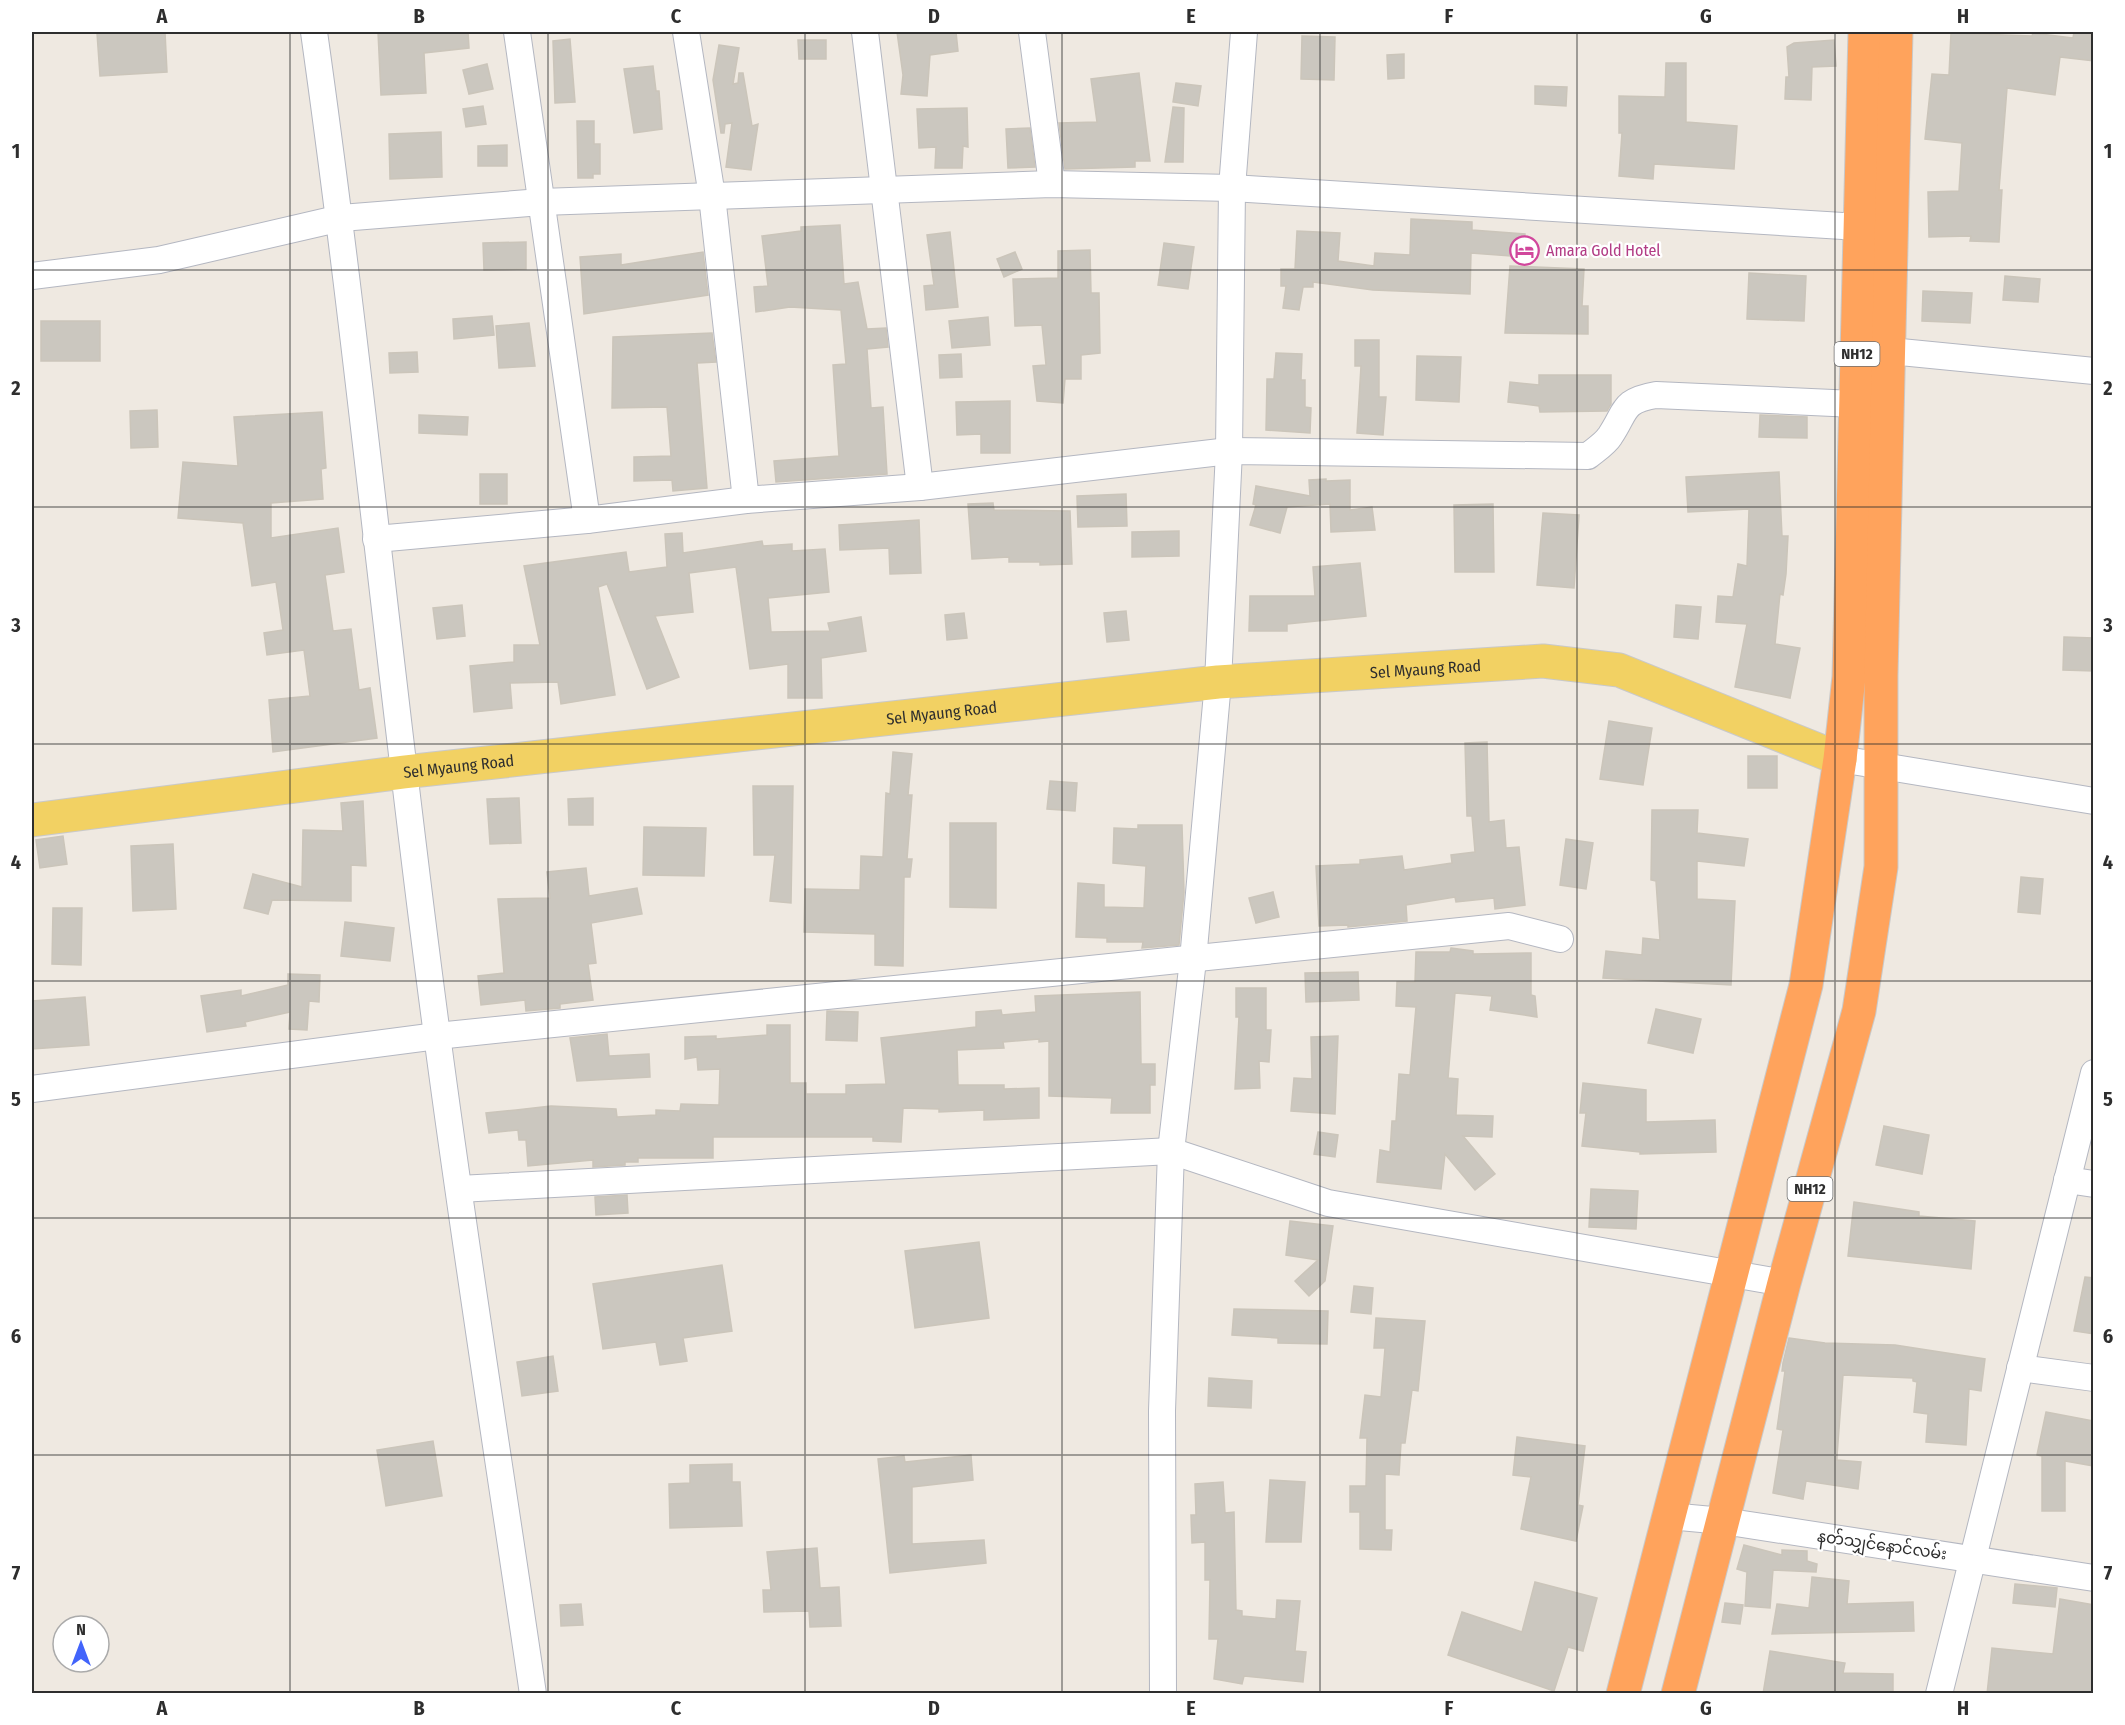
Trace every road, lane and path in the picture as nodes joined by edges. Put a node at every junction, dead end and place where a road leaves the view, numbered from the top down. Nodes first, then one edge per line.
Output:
1 (314, 32) edge
2 (518, 32) edge
3 (686, 32) edge
4 (865, 32) edge
5 (1032, 32) edge
6 (1244, 32) edge
7 (1865, 32) edge
8 (1896, 32) edge
9 (1052, 184) junction
10 (1232, 188) junction
11 (885, 190) junction
12 (712, 196) junction
13 (541, 202) junction
14 (340, 218) junction
15 (1859, 227) junction
16 (32, 276) edge
17 (1857, 348) junction
18 (1889, 351) junction
19 (2094, 371) edge
20 (1856, 404) junction
21 (1229, 451) junction
22 (920, 487) junction
23 (746, 500) junction
24 (587, 520) junction
25 (376, 539) junction
26 (1218, 682) junction
27 (1840, 759) junction
28 (1880, 765) junction
29 (404, 772) junction
30 (2094, 801) edge
31 (32, 819) edge
32 (1560, 939) dead end
33 (1193, 960) junction
34 (437, 1036) junction
35 (2094, 1073) edge
36 (32, 1089) edge
37 (1171, 1151) junction
38 (2067, 1180) junction
39 (2094, 1184) edge
40 (459, 1189) junction
41 (1732, 1272) junction
42 (1784, 1284) junction
43 (2020, 1368) junction
44 (2094, 1378) edge
45 (1669, 1516) junction
46 (1724, 1521) junction
47 (1972, 1558) junction
48 (2094, 1578) edge
49 (533, 1694) edge
50 (1163, 1694) edge
51 (1623, 1694) edge
52 (1678, 1694) edge
53 (1939, 1694) edge

1 - 14 street
2 - 13 street
3 - 12 street
4 - 11 street
5 - 9 street
6 - 10 street
7 - 15 highway, NH12
8 - 18 highway, NH12
9 - 10 street
9 - 11 street
10 - 15 street
10 - 21 street
11 - 12 street
11 - 22 street
12 - 13 street
12 - 23 street
13 - 14 street
13 - 24 street
14 - 16 street
14 - 25 street
15 - 17 highway, NH12
17 - 18 street
17 - 20 highway, NH12
18 - 19 street
18 - 28 highway, NH12
20 - 21 street
20 - 27 highway, NH12
21 - 22 street
21 - 26 street
22 - 23 street
23 - 24 street
24 - 25 street
25 - 29 street
26 - 27 main road, Sel Myaung Road
26 - 29 main road, Sel Myaung Road
26 - 33 street
27 - 28 street
27 - 41 highway, NH12
28 - 30 street
28 - 42 highway, NH12
29 - 31 main road, Sel Myaung Road
29 - 34 street
32 - 33 street
33 - 34 street
33 - 37 street
34 - 36 street
34 - 40 street
35 - 38 street
37 - 40 street
37 - 41 street
37 - 50 street
38 - 39 street
38 - 43 street
40 - 49 street
41 - 42 street
41 - 45 highway, NH12
42 - 46 highway, NH12
43 - 44 street
43 - 47 street
45 - 46 street, နတ်သျှင်နောင်လမ်း
45 - 51 highway, NH12
46 - 47 street, နတ်သျှင်နောင်လမ်း
46 - 52 highway, NH12
47 - 48 street, နတ်သျှင်နောင်လမ်း
47 - 53 street

